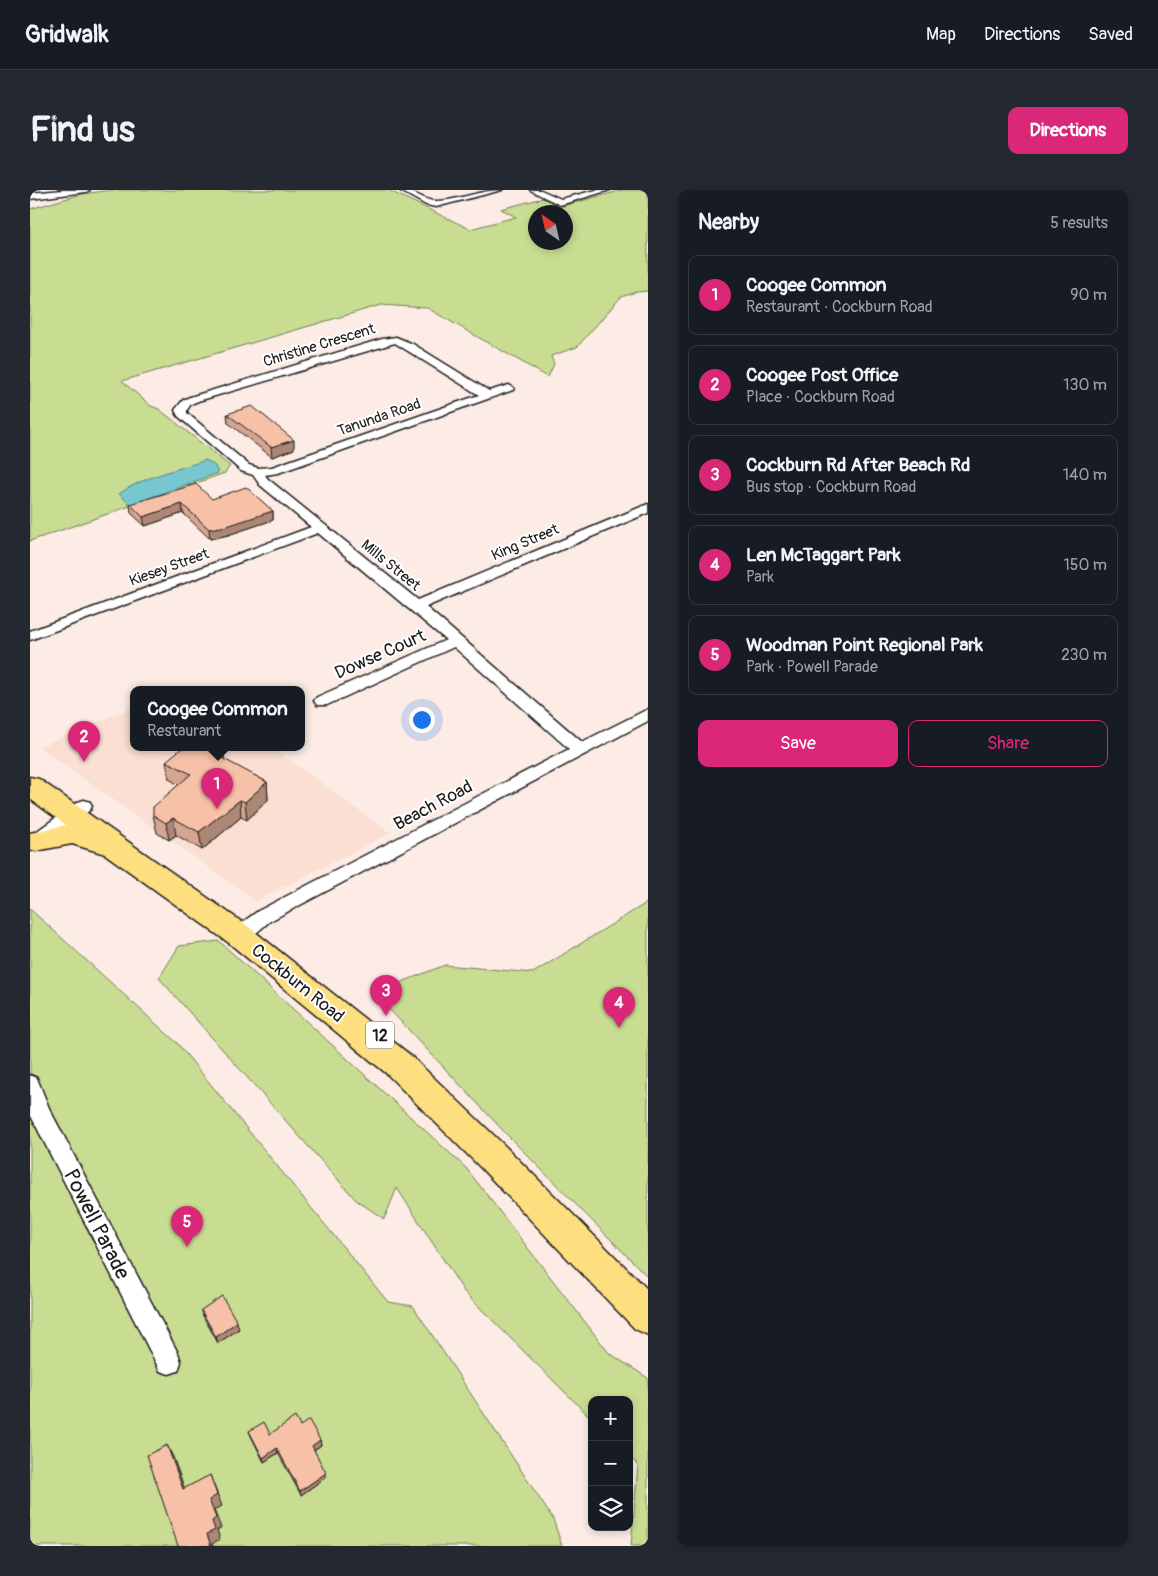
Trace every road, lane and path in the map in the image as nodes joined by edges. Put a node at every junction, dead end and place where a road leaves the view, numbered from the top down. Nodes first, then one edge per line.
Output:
1 (86, 190) edge
2 (404, 190) edge
3 (498, 190) edge
4 (534, 190) edge
5 (606, 190) edge
6 (30, 196) edge
7 (509, 388) dead end
8 (487, 394) junction
9 (181, 410) joint
10 (257, 472) junction
11 (648, 508) edge
12 (319, 528) junction
13 (416, 606) junction
14 (30, 636) edge
15 (454, 642) junction
16 (322, 701) dead end
17 (648, 714) edge
18 (581, 750) junction
19 (30, 768) edge
20 (30, 786) edge
21 (79, 810) junction
22 (33, 843) edge
23 (123, 851) junction
24 (245, 930) junction
25 (30, 1084) edge
26 (648, 1296) edge
27 (648, 1316) edge
28 (169, 1362) dead end

1 - 6 street
2 - 3 street
4 - 5 street
7 - 8 street, Tanunda Road
8 - 9 street, Christine Crescent
8 - 10 street, Tanunda Road
9 - 10 street, Mills Street
10 - 12 street, Mills Street
11 - 13 street, King Street
12 - 13 street, Mills Street
12 - 14 street, Kiesey Street
13 - 15 street, Mills Street
15 - 16 street, Dowse Court
15 - 18 street, Mills Street
17 - 18 street, Beach Road
18 - 24 street, Beach Road
19 - 21 main road, Cockburn Road / 12
20 - 21 main road, Cockburn Road / 12
21 - 22 street
21 - 23 main road, Cockburn Road / 12
21 - 24 main road, Cockburn Road / 12
22 - 23 main road
23 - 24 main road, Cockburn Road / 12
24 - 26 main road, Cockburn Road / 12
24 - 27 main road, Cockburn Road / 12
25 - 28 street, Powell Parade

